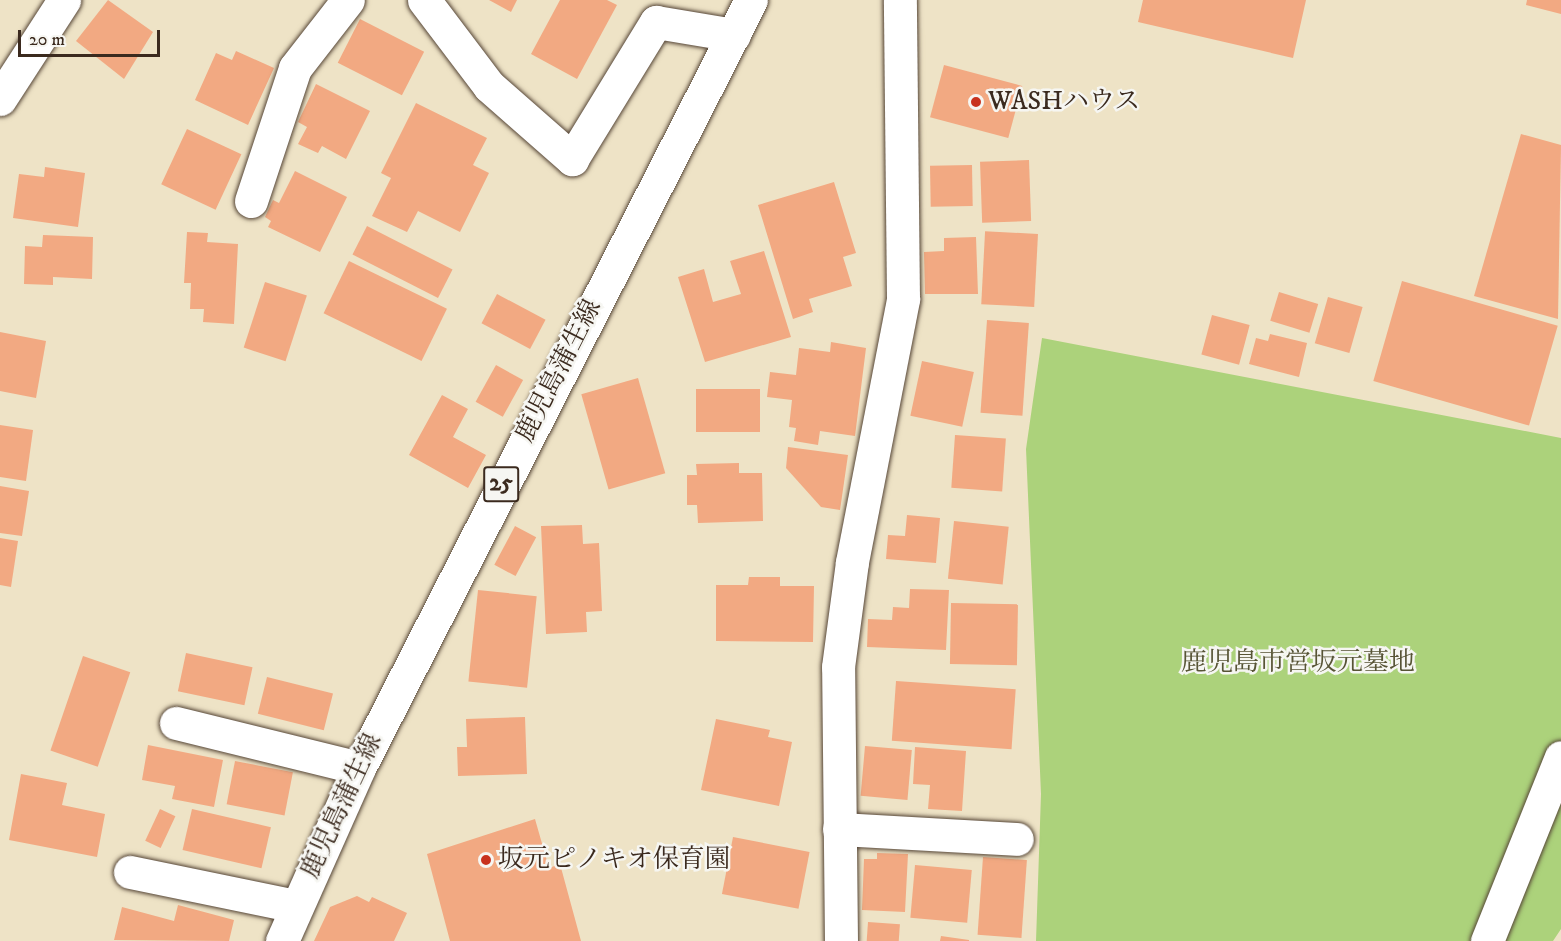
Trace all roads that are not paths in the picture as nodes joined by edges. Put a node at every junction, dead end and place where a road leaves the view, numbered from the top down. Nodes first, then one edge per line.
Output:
1 (64, 0) edge
2 (348, 0) edge
3 (424, 0) edge
4 (751, 0) edge
5 (900, 0) edge
6 (734, 35) junction
7 (0, 99) edge
8 (251, 201) dead end
9 (176, 723) dead end
10 (1561, 757) edge
11 (359, 768) junction
12 (840, 829) junction
13 (1017, 839) dead end
14 (130, 872) dead end
15 (295, 906) junction
16 (282, 941) edge
17 (841, 941) edge
18 (1487, 941) edge

1 - 7 street
2 - 8 street
3 - 6 street
4 - 6 street, 鹿児島蒲生線 / 25
5 - 12 street
6 - 11 street, 鹿児島蒲生線 / 25
9 - 11 street
10 - 18 street
11 - 15 street, 鹿児島蒲生線 / 25
12 - 13 street
12 - 17 street
14 - 15 street
15 - 16 street, 鹿児島蒲生線 / 25

